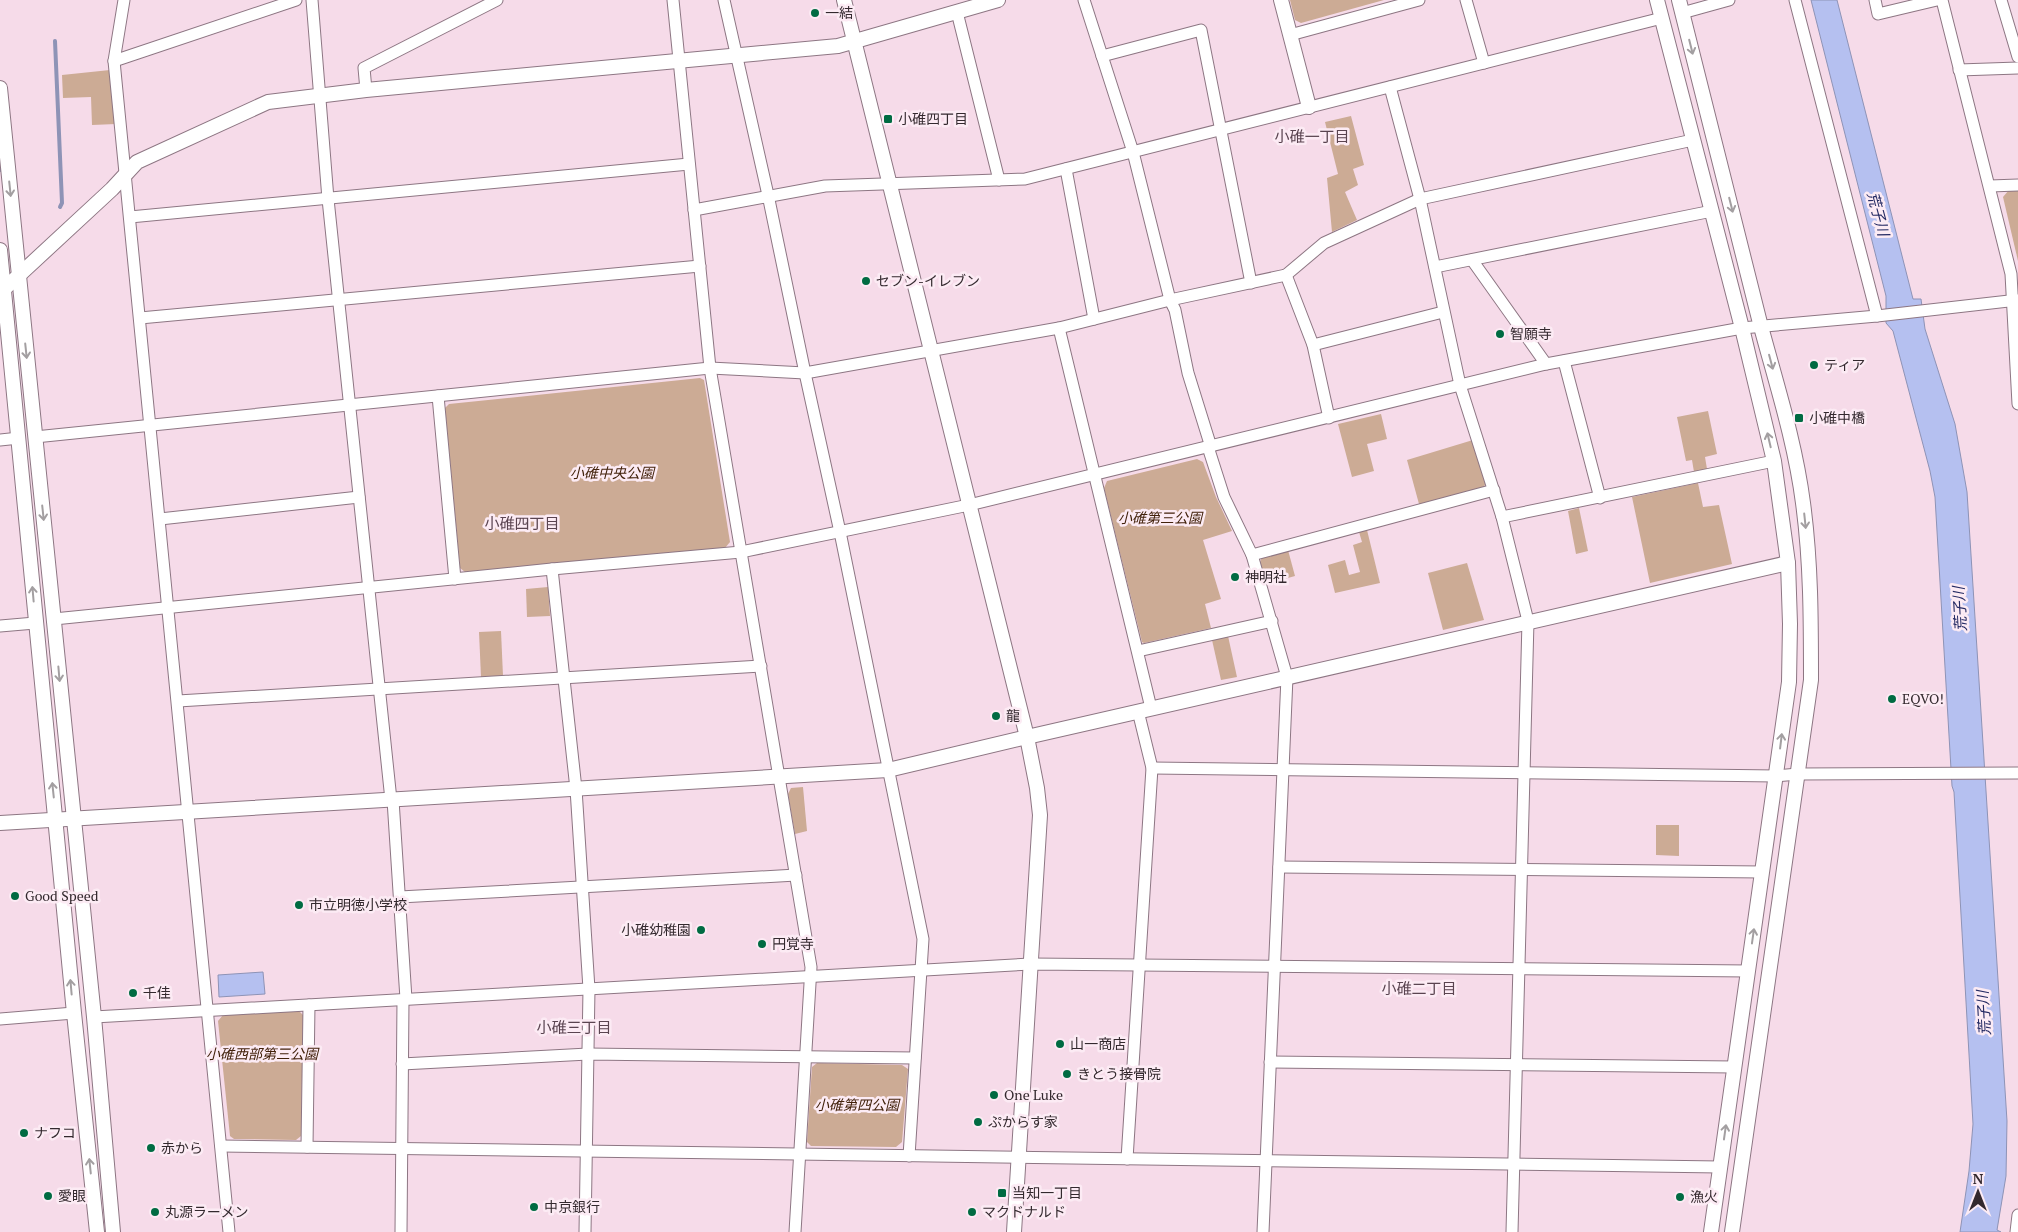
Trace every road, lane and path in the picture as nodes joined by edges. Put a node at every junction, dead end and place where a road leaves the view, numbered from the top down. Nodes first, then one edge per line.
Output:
1 (124, 0) edge
2 (296, 0) edge
3 (312, 0) edge
4 (497, 0) edge
5 (673, 0) edge
6 (724, 0) edge
7 (844, 0) edge
8 (998, 0) edge
9 (1084, 0) edge
10 (1281, 0) edge
11 (1419, 0) edge
12 (1466, 0) edge
13 (1657, 0) edge
14 (1729, 0) edge
15 (1795, 0) edge
16 (1875, 0) edge
17 (1937, 0) edge
18 (1942, 0) edge
19 (2001, 0) edge
20 (1681, 6) edge
21 (957, 12) junction
22 (1662, 18) junction
23 (1290, 35) junction
24 (854, 41) junction
25 (736, 56) junction
26 (1102, 56) junction
27 (2018, 58) edge
28 (679, 60) junction
29 (114, 61) junction
30 (1484, 63) junction
31 (2018, 68) edge
32 (1959, 70) junction
33 (1390, 87) junction
34 (0, 88) edge
35 (366, 90) junction
36 (320, 96) junction
37 (1309, 107) junction
38 (1221, 129) junction
39 (1693, 140) junction
40 (1133, 152) junction
41 (689, 164) junction
42 (1066, 169) junction
43 (126, 174) junction
44 (999, 180) junction
45 (890, 184) junction
46 (2018, 185) edge
47 (1990, 186) junction
48 (768, 195) junction
49 (328, 199) junction
50 (1420, 199) junction
51 (694, 210) junction
52 (1712, 210) junction
53 (130, 217) junction
54 (0, 250) edge
55 (1472, 260) junction
56 (700, 266) junction
57 (1435, 267) junction
58 (19, 275) junction
59 (1286, 275) junction
60 (1250, 283) junction
61 (2, 291) edge
62 (338, 298) junction
63 (1170, 300) junction
64 (2015, 300) edge
65 (1444, 312) junction
66 (1882, 316) junction
67 (140, 318) junction
68 (1094, 319) junction
69 (1762, 327) junction
70 (1059, 328) junction
71 (1742, 328) junction
72 (1313, 345) junction
73 (931, 352) junction
74 (1564, 361) junction
75 (1546, 364) junction
76 (710, 368) junction
77 (805, 373) junction
78 (1460, 385) junction
79 (438, 396) junction
80 (2018, 404) edge
81 (350, 406) junction
82 (1329, 418) junction
83 (151, 425) junction
84 (35, 437) junction
85 (19, 438) junction
86 (0, 440) edge
87 (1209, 447) junction
88 (1774, 461) junction
89 (1095, 474) junction
90 (1494, 490) junction
91 (359, 497) junction
92 (1600, 498) junction
93 (969, 505) junction
94 (1502, 517) junction
95 (160, 519) junction
96 (840, 532) junction
97 (742, 552) junction
98 (1252, 555) junction
99 (1788, 563) junction
100 (552, 569) junction
101 (455, 579) junction
102 (368, 588) junction
103 (168, 609) junction
104 (54, 619) junction
105 (1272, 621) junction
106 (1528, 621) junction
107 (35, 623) junction
108 (0, 626) edge
109 (1138, 650) junction
110 (761, 666) junction
111 (1287, 677) junction
112 (563, 678) junction
113 (379, 688) junction
114 (178, 701) junction
115 (1145, 710) junction
116 (1027, 737) junction
117 (1152, 768) junction
118 (888, 770) junction
119 (1283, 770) junction
120 (1524, 773) junction
121 (2018, 773) edge
122 (1798, 774) junction
123 (1776, 776) junction
124 (778, 777) junction
125 (576, 789) junction
126 (392, 800) junction
127 (189, 812) junction
128 (73, 819) junction
129 (56, 820) junction
130 (0, 823) edge
131 (1279, 866) junction
132 (1521, 870) junction
133 (1762, 872) junction
134 (796, 875) junction
135 (582, 888) junction
136 (400, 897) junction
137 (1031, 964) junction
138 (1140, 964) junction
139 (1274, 966) junction
140 (1519, 969) junction
141 (921, 970) junction
142 (1748, 971) junction
143 (811, 976) junction
144 (589, 989) junction
145 (404, 999) junction
146 (309, 1005) junction
147 (208, 1011) junction
148 (74, 1013) junction
149 (94, 1017) junction
150 (0, 1019) edge
151 (588, 1054) junction
152 (806, 1057) junction
153 (915, 1058) junction
154 (1270, 1062) junction
155 (402, 1064) junction
156 (1516, 1064) junction
157 (1734, 1066) junction
158 (221, 1146) junction
159 (307, 1147) junction
160 (401, 1149) junction
161 (586, 1151) junction
162 (800, 1154) junction
163 (909, 1156) junction
164 (1018, 1157) junction
165 (1127, 1159) junction
166 (1266, 1161) junction
167 (1514, 1164) junction
168 (1720, 1167) junction
169 (2018, 1215) edge
170 (97, 1232) edge
171 (113, 1232) edge
172 (229, 1232) edge
173 (400, 1232) edge
174 (585, 1232) edge
175 (795, 1232) edge
176 (1014, 1232) edge
177 (1263, 1232) edge
178 (1512, 1232) edge
179 (1711, 1232) edge
180 (1732, 1232) edge
181 (2016, 1232) edge

1 - 29 street
2 - 29 street
3 - 36 street
4 - 35 street
5 - 28 street
6 - 25 street
7 - 24 street
8 - 21 street
9 - 26 street
10 - 23 street
11 - 23 street
12 - 30 street
13 - 22 street
14 - 20 street
15 - 66 street
16 - 17 street
18 - 32 street
19 - 27 street
20 -> 69 street
21 - 24 street
21 - 44 street
22 - 30 street
22 - 39 street
23 - 37 street
24 - 25 street
24 - 45 street
25 - 28 street
25 - 48 street
26 - 38 street
26 - 40 street
28 - 35 street
28 - 41 street
29 - 43 street
30 - 33 street
31 - 32 street
32 - 47 street
33 - 37 street
33 - 50 street
34 -> 58 street
35 - 36 street
36 - 43 street
36 - 49 street
37 - 38 street
38 - 40 street
38 - 60 street
39 - 50 street
39 - 52 street
40 - 42 street
40 - 63 street
41 - 49 street
41 - 51 street
42 - 44 street
42 - 68 street
43 - 53 street
43 - 58 street
44 - 45 street
45 - 48 street
45 - 73 street
46 - 47 street
47 - 64 street
48 - 51 street
48 - 77 street
49 - 53 street
49 - 62 street
50 - 57 street
50 - 59 street
51 - 56 street
52 - 55 street
52 - 71 street
53 - 67 street
54 - 61 street
55 - 57 street
55 - 75 street
56 - 62 street
56 - 76 street
57 - 65 street
58 - 61 street
58 -> 84 street
59 - 60 street
59 - 72 street
60 - 63 street
61 - 85 street
62 - 67 street
62 - 81 street
63 - 68 street
63 - 87 street
64 - 66 street
64 - 80 street
65 - 72 street
65 - 78 street
66 - 69 street
67 - 83 street
68 - 70 street
69 - 71 street
69 -> 122 street
70 - 73 street
70 - 89 street
71 - 74 street
88 -> 71 street
72 - 82 street
73 - 77 street
73 - 93 street
74 - 75 street
74 - 92 street
75 - 78 street
76 - 77 street
76 - 79 street
76 - 97 street
77 - 96 street
78 - 82 street
78 - 90 street
79 - 81 street
79 - 101 street
81 - 83 street
81 - 91 street
82 - 87 street
83 - 84 street
83 - 95 street
84 -> 104 street
85 - 86 street
107 -> 85 street
87 - 89 street
87 - 98 street
88 - 92 street
88 - 99 street
89 - 93 street
89 - 109 street
90 - 94 street
90 - 98 street
91 - 95 street
91 - 102 street
92 - 94 street
93 - 96 street
93 - 116 street
94 - 106 street
95 - 103 street
96 - 97 street
96 - 118 street
97 - 100 street
97 - 110 street
98 - 105 street
99 - 106 street
123 -> 99 street
100 - 101 street
100 - 112 street
101 - 102 street
102 - 103 street
102 - 113 street
103 - 104 street
103 - 114 street
104 -> 128 street
105 - 109 street
105 - 111 street
106 - 111 street
106 - 120 street
107 - 108 street
129 -> 107 street
109 - 115 street
110 - 112 street
110 - 124 street
111 - 115 street
111 - 119 street
112 - 113 street
112 - 125 street
113 - 114 street
113 - 126 street
114 - 127 street
115 - 116 street
115 - 117 street
116 - 118 street
116 - 137 street
117 - 119 street
117 - 138 street
118 - 124 street
118 - 141 street
119 - 120 street
119 - 131 street
120 - 123 street
120 - 132 street
121 - 122 street
122 - 123 street
122 - 180 street
123 - 133 street
124 - 125 street
124 - 134 street
125 - 126 street
125 - 135 street
126 - 127 street
126 - 136 street
127 - 128 street
127 - 147 street
128 - 129 street
128 - 149 street
129 - 130 street
148 -> 129 street
131 - 132 street
131 - 139 street
132 - 133 street
132 - 140 street
142 -> 133 street
134 - 135 street
134 - 143 street
135 - 136 street
135 - 144 street
136 - 145 street
137 - 138 street
137 - 141 street
137 - 164 street
138 - 139 street
138 - 165 street
139 - 140 street
139 - 154 street
140 - 142 street
140 - 156 street
141 - 143 street
141 - 153 street
142 - 157 street
143 - 144 street
143 - 152 street
144 - 145 street
144 - 151 street
145 - 146 street
145 - 155 street
146 - 147 street
146 - 159 street
147 - 149 street
147 - 158 street
148 - 150 street
170 -> 148 street
149 - 171 street
151 - 152 street
151 - 155 street
151 - 161 street
152 - 153 street
152 - 162 street
153 - 163 street
154 - 156 street
154 - 166 street
155 - 160 street
156 - 157 street
156 - 167 street
168 -> 157 street
158 - 159 street
158 - 172 street
159 - 160 street
160 - 161 street
160 - 173 street
161 - 162 street
161 - 174 street
162 - 163 street
162 - 175 street
163 - 164 street
164 - 165 street
164 - 176 street
165 - 166 street
166 - 167 street
166 - 177 street
167 - 168 street
167 - 178 street
168 - 179 street
169 - 181 street

